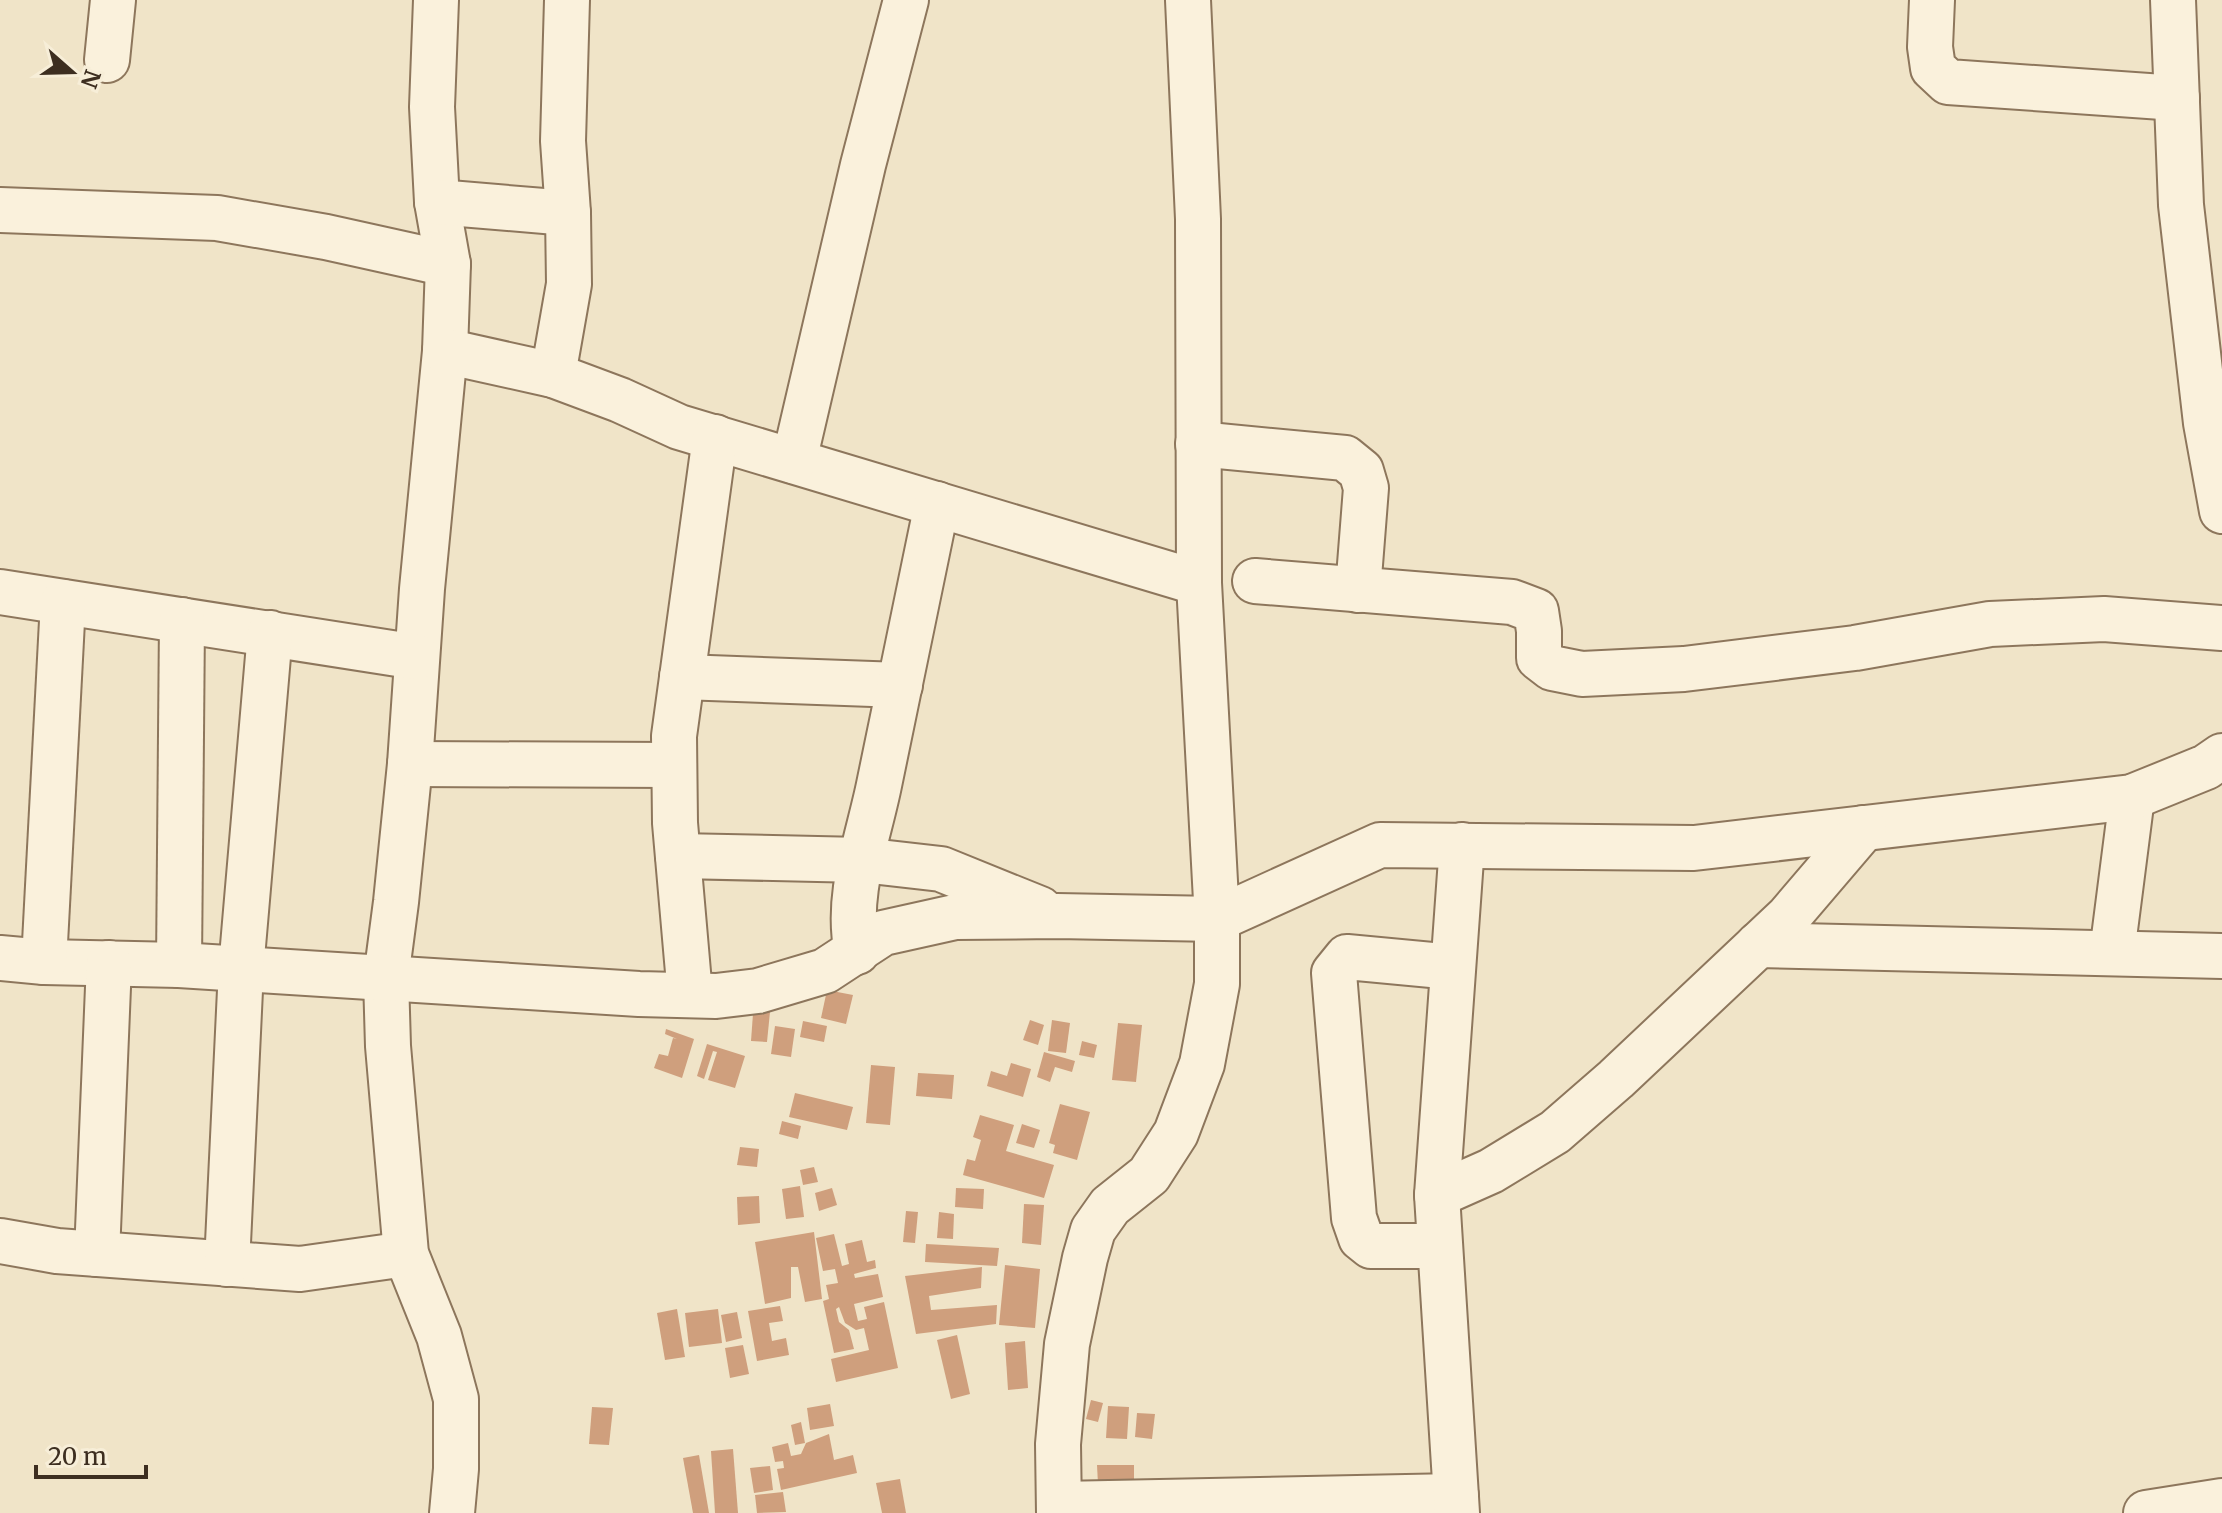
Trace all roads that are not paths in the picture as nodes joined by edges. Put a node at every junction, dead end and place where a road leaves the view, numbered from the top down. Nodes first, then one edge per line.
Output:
1 (113, 0) edge
2 (436, 0) edge
3 (567, 0) edge
4 (906, 0) edge
5 (1188, 0) edge
6 (1932, 0) edge
7 (2173, 0) edge
8 (107, 60) dead end
9 (2177, 98) junction
10 (437, 202) junction
11 (0, 210) edge
12 (568, 213) junction
13 (448, 264) junction
14 (445, 351) junction
15 (553, 375) junction
16 (715, 437) junction
17 (1198, 444) junction
18 (794, 461) junction
19 (937, 504) junction
20 (2222, 511) edge
21 (1255, 581) dead end
22 (1199, 583) junction
23 (1358, 590) junction
24 (0, 592) edge
25 (63, 602) junction
26 (182, 620) junction
27 (2222, 628) edge
28 (270, 633) junction
29 (417, 657) junction
30 (682, 677) junction
31 (900, 685) junction
32 (2222, 756) edge
33 (410, 764) junction
34 (674, 765) junction
35 (2132, 797) junction
36 (1864, 828) junction
37 (1462, 845) junction
38 (678, 856) junction
39 (862, 860) junction
40 (1057, 916) junction
41 (1217, 919) junction
42 (1758, 945) junction
43 (857, 952) junction
44 (2112, 953) junction
45 (2222, 956) edge
46 (0, 958) edge
47 (44, 962) junction
48 (109, 963) junction
49 (179, 965) junction
50 (1453, 967) junction
51 (241, 969) junction
52 (386, 978) junction
53 (690, 995) junction
54 (1437, 1195) junction
55 (0, 1241) edge
56 (1439, 1246) junction
57 (97, 1254) junction
58 (406, 1254) junction
59 (227, 1264) junction
60 (2222, 1501) edge
61 (1457, 1504) edge
62 (1059, 1508) edge
63 (452, 1513) edge
64 (2146, 1513) edge

1 - 8 street
2 - 10 street
3 - 12 street
4 - 18 street
5 - 17 street
6 - 9 street
7 - 9 street
9 - 20 street
10 - 12 street
10 - 13 street
11 - 13 street
12 - 15 street
13 - 14 street
14 - 15 street
14 - 29 street
15 - 16 street
16 - 18 street
16 - 30 street
17 - 22 street
17 - 23 street
18 - 19 street
19 - 22 street
19 - 31 street
21 - 23 street
22 - 41 street
23 - 27 street
24 - 25 street
25 - 26 street
25 - 47 street
26 - 28 street
26 - 49 street
28 - 29 street
28 - 51 street
29 - 33 street
30 - 31 street
30 - 34 street
31 - 39 street
32 - 35 street
33 - 34 street
33 - 52 street
34 - 38 street
35 - 36 street
35 - 44 street
36 - 37 street
36 - 42 street
37 - 41 street
37 - 50 street
38 - 39 street
38 - 53 street
39 - 40 street
39 - 43 street
40 - 41 street
40 - 43 street
41 - 62 street
42 - 44 street
42 - 54 street
43 - 53 street
44 - 45 street
46 - 47 street
47 - 48 street
48 - 49 street
48 - 57 street
49 - 51 street
50 - 54 street
50 - 56 street
51 - 52 street
51 - 59 street
52 - 53 street
52 - 58 street
54 - 56 street
55 - 57 street
56 - 61 street
57 - 59 street
58 - 59 street
58 - 63 street
60 - 64 street
61 - 62 street

